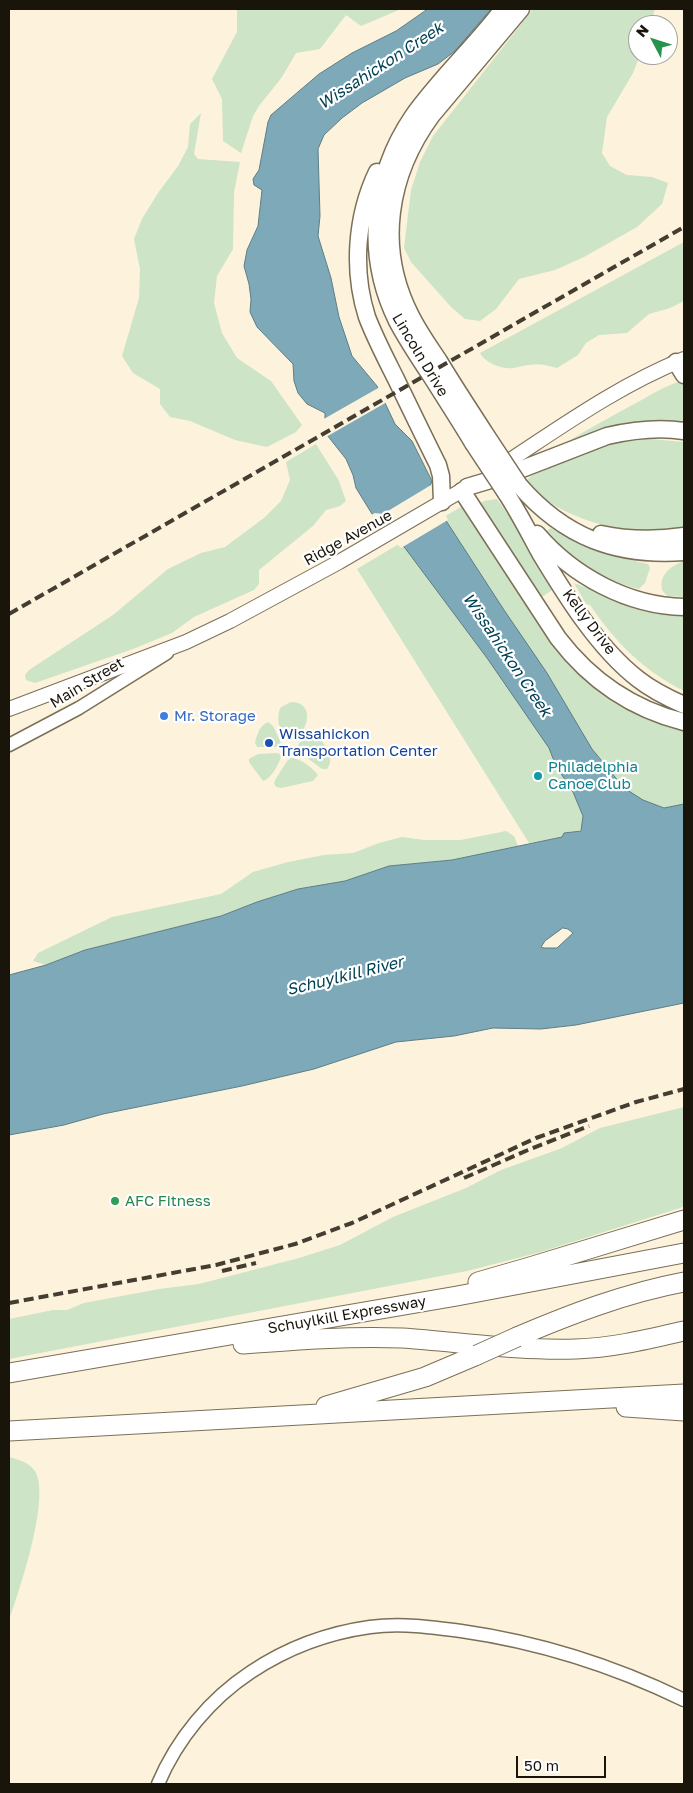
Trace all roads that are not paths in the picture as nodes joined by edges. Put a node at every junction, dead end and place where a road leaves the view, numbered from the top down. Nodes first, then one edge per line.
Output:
1 (503, 9) edge
2 (521, 9) edge
3 (398, 141) junction
4 (682, 365) edge
5 (684, 431) edge
6 (480, 439) junction
7 (464, 489) junction
8 (512, 489) junction
9 (442, 502) junction
10 (540, 506) junction
11 (519, 514) junction
12 (684, 536) edge
13 (684, 552) edge
14 (684, 606) edge
15 (180, 645) junction
16 (684, 705) edge
17 (9, 710) edge
18 (684, 722) edge
19 (9, 745) edge
20 (684, 1220) edge
21 (684, 1253) edge
22 (684, 1282) edge
23 (359, 1314) junction
24 (684, 1331) edge
25 (142, 1350) junction
26 (9, 1373) edge
27 (684, 1394) edge
28 (552, 1401) junction
29 (684, 1412) edge
30 (296, 1415) junction
31 (9, 1431) edge
32 (684, 1700) edge
33 (158, 1784) edge

1 - 3 main road, Lincoln Drive
2 - 6 main road, Lincoln Drive
3 - 6 main road, Lincoln Drive
3 - 9 main road
4 - 7 main road, Ridge Avenue
5 - 7 main road
6 - 8 main road, Lincoln Drive, bridge
7 - 9 main road, Ridge Avenue
7 - 18 main road
8 - 10 main road, Lincoln Drive
8 - 11 main road, Lincoln Drive
9 - 15 main road, Ridge Avenue
10 - 12 main road
10 - 13 main road
11 - 14 main road
11 - 16 main road, Kelly Drive
15 - 17 main road, Ridge Avenue
15 - 19 street, Main Street
20 - 23 highway
21 - 23 highway, Schuylkill Expressway
22 - 30 highway, bridge
23 - 25 highway, Schuylkill Expressway
24 - 25 highway
25 - 26 highway, Schuylkill Expressway
27 - 28 highway
28 - 29 highway
28 - 30 highway
30 - 31 highway
32 - 33 street

